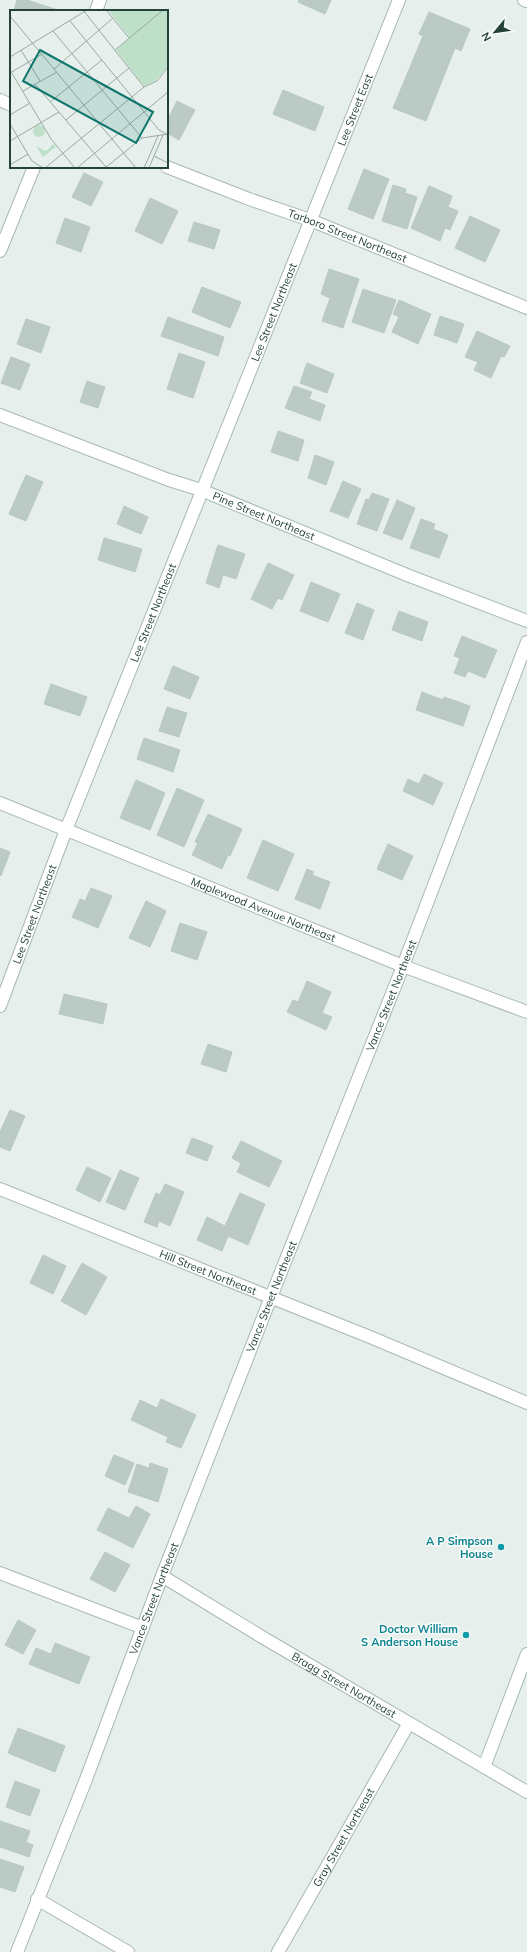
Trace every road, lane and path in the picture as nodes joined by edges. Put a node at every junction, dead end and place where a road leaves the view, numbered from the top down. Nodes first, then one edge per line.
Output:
1 (100, 0) edge
2 (400, 0) edge
3 (524, 0) edge
4 (527, 1) edge
5 (96, 10) edge
6 (0, 100) edge
7 (10, 104) edge
8 (168, 167) edge
9 (34, 168) edge
10 (310, 220) junction
11 (0, 251) edge
12 (527, 308) edge
13 (0, 415) edge
14 (201, 490) junction
15 (527, 621) edge
16 (527, 642) edge
17 (0, 803) edge
18 (66, 830) junction
19 (403, 966) junction
20 (0, 1006) edge
21 (527, 1012) edge
22 (0, 1188) edge
23 (272, 1297) junction
24 (527, 1403) edge
25 (0, 1573) edge
26 (162, 1576) junction
27 (143, 1628) junction
28 (527, 1654) edge
29 (409, 1723) junction
30 (484, 1767) junction
31 (527, 1792) edge
32 (37, 1899) junction
33 (17, 1952) edge
34 (128, 1952) edge
35 (278, 1952) edge

1 - 5 street
2 - 10 street, Lee Street East
3 - 4 street
6 - 7 street
8 - 10 street, Tarboro Street Northeast
9 - 11 street
10 - 12 street, Tarboro Street Northeast
10 - 14 street, Lee Street Northeast
13 - 14 street, Pine Street Northeast
14 - 15 street, Pine Street Northeast
14 - 18 street, Lee Street Northeast
16 - 19 street, Vance Street Northeast
17 - 18 street, Maplewood Avenue Northeast
18 - 19 street, Maplewood Avenue Northeast
18 - 20 street, Lee Street Northeast
19 - 21 street, Maplewood Avenue Northeast
19 - 23 street, Vance Street Northeast
22 - 23 street, Hill Street Northeast
23 - 24 street, Hill Street Northeast
23 - 26 street, Vance Street Northeast
25 - 27 street
26 - 27 street, Vance Street Northeast
26 - 29 street, Bragg Street Northeast
27 - 32 street, Vance Street Northeast
28 - 30 street
29 - 30 street, Bragg Street Northeast
29 - 35 street, Gray Street Northeast
30 - 31 street, Bragg Street Northeast
32 - 33 street, Vance Street Northeast
32 - 34 street

